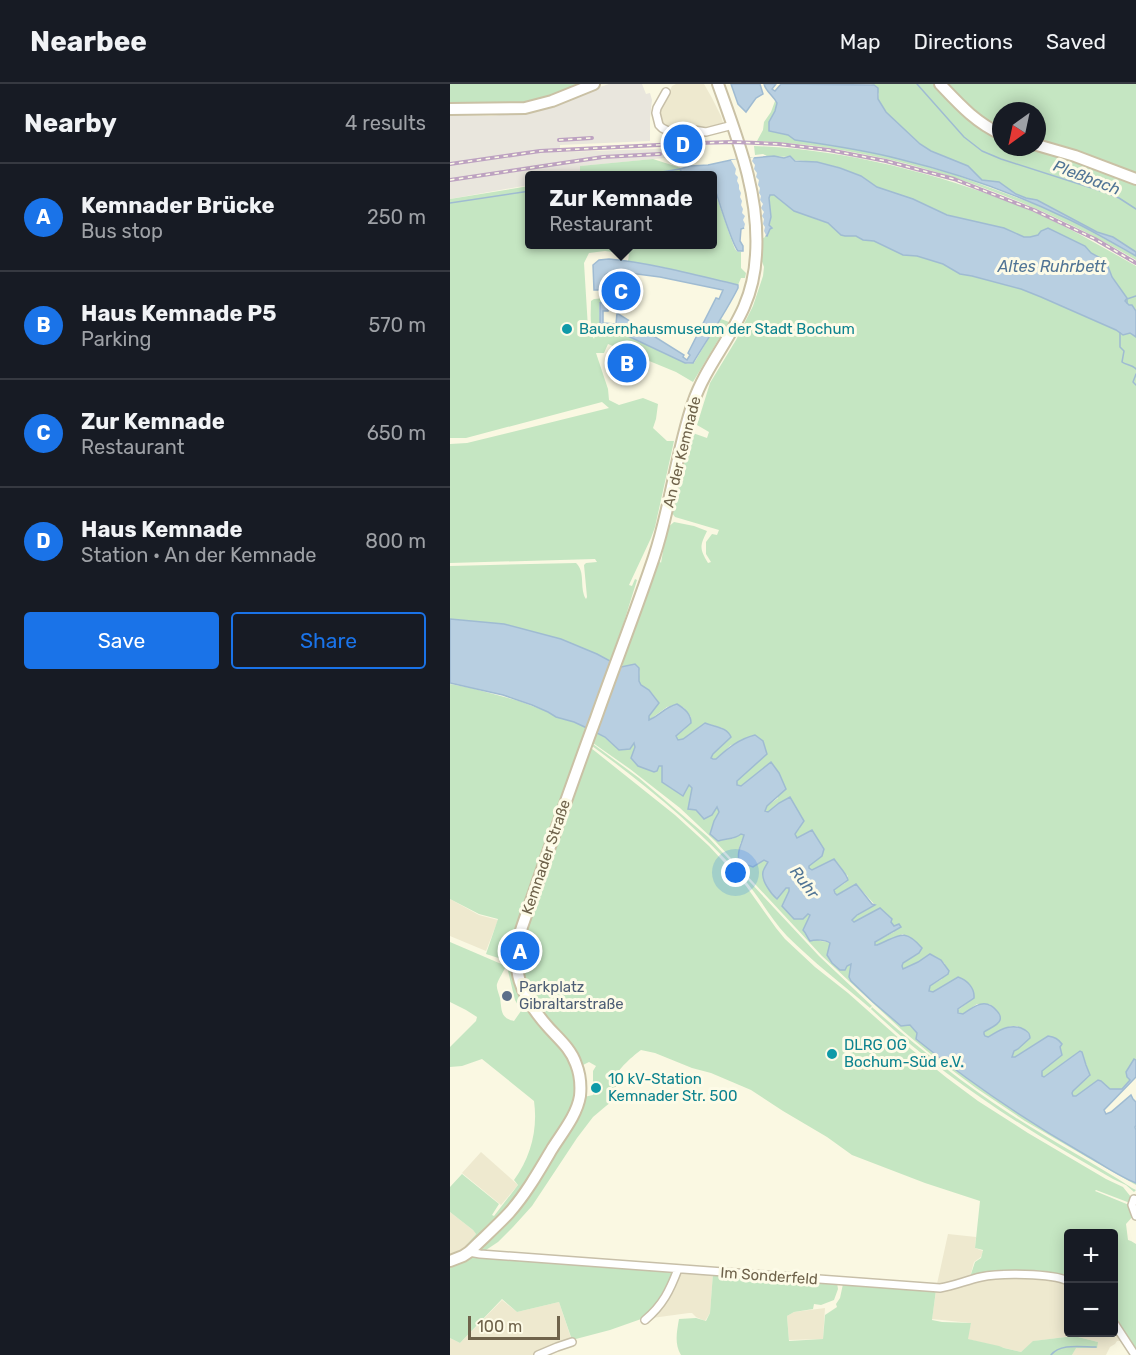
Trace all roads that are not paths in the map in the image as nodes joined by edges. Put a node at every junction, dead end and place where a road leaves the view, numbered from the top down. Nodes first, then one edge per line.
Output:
1 (594, 84) edge
2 (716, 84) edge
3 (940, 84) edge
4 (666, 92) dead end
5 (450, 109) edge
6 (733, 125) junction
7 (992, 130) edge
8 (1046, 148) edge
9 (1136, 179) edge
10 (622, 644) joint
11 (1134, 1199) dead end
12 (1136, 1216) edge
13 (469, 1251) junction
14 (450, 1261) edge
15 (678, 1269) junction
16 (1064, 1279) edge
17 (645, 1320) dead end
18 (1118, 1330) edge
19 (572, 1342) dead end
20 (538, 1355) edge
21 (1136, 1355) edge

1 - 5 main road
2 - 6 main road, An der Kemnade
3 - 7 main road
4 - 6 street
6 - 10 main road, An der Kemnade
8 - 9 main road
10 - 13 main road, Kemnader Straße
11 - 12 street
13 - 14 main road, Kemnader Straße
13 - 15 street, Im Sonderfeld
15 - 16 street, Im Sonderfeld
15 - 17 street
18 - 21 street
19 - 20 street

